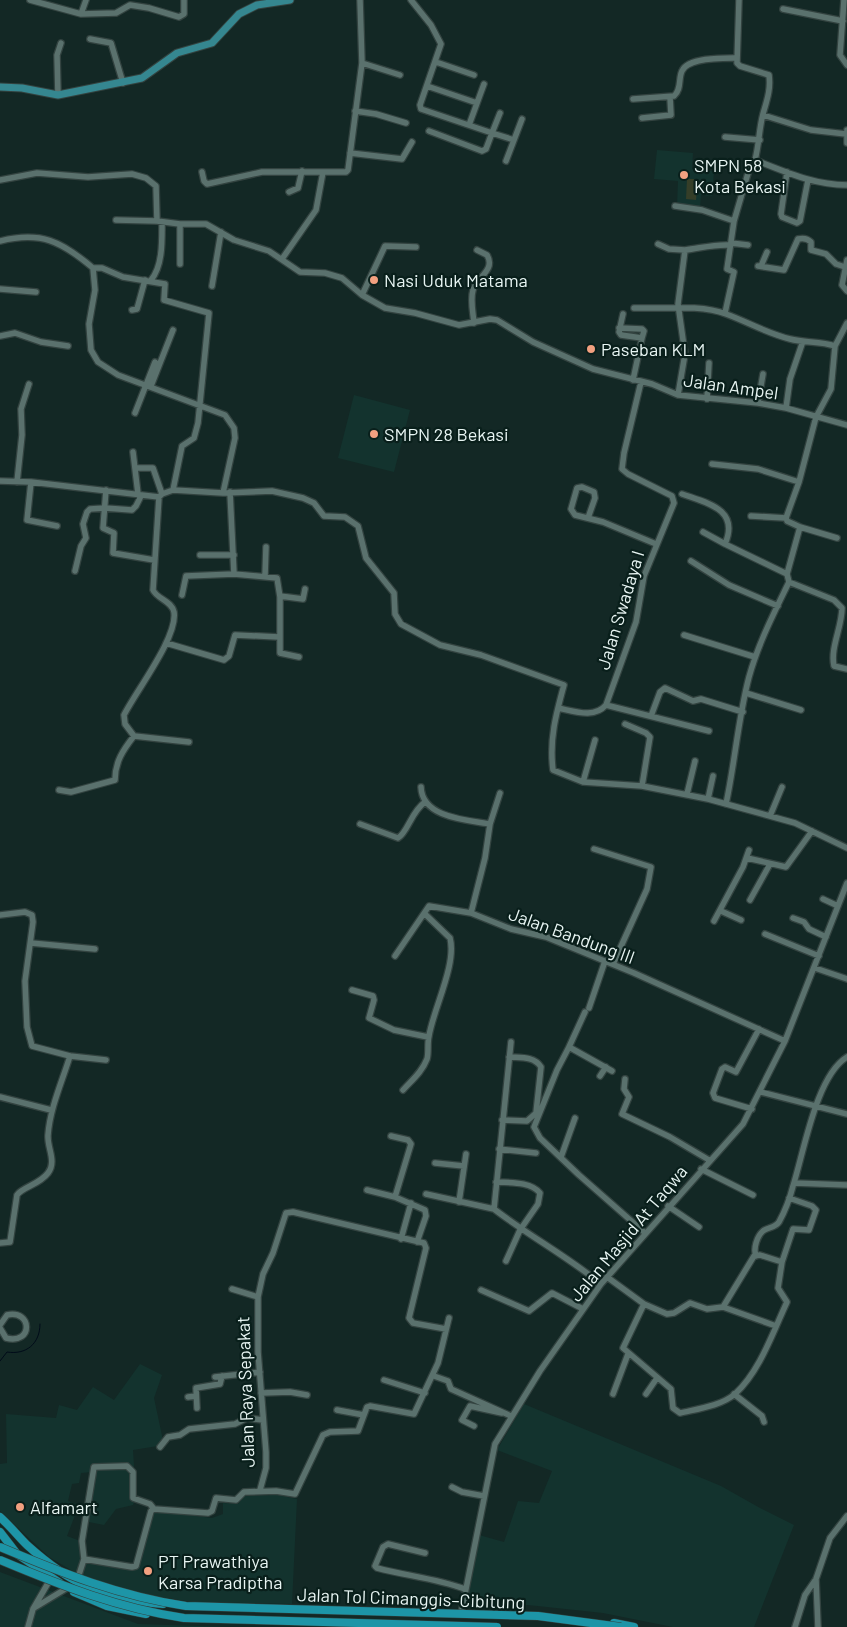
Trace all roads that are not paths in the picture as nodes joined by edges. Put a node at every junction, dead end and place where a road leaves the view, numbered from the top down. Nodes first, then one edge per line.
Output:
1 (30, 0) edge
2 (86, 0) edge
3 (184, 0) edge
4 (290, 0) edge
5 (360, 0) edge
6 (411, 0) edge
7 (739, 0) edge
8 (844, 0) edge
9 (783, 8) dead end
10 (845, 12) edge
11 (81, 14) junction
12 (842, 21) junction
13 (845, 30) edge
14 (90, 39) dead end
15 (61, 43) dead end
16 (737, 58) junction
17 (436, 62) junction
18 (362, 63) junction
19 (847, 65) edge
20 (400, 75) dead end
21 (474, 75) dead end
22 (123, 83) junction
23 (484, 84) dead end
24 (428, 86) junction
25 (0, 87) edge
26 (58, 95) junction
27 (670, 97) junction
28 (633, 98) dead end
29 (477, 103) junction
30 (355, 111) junction
31 (500, 113) dead end
32 (763, 115) junction
33 (642, 118) dead end
34 (522, 119) dead end
35 (406, 123) dead end
36 (469, 125) junction
37 (429, 131) dead end
38 (847, 132) edge
39 (492, 133) junction
40 (725, 137) dead end
41 (514, 140) junction
42 (760, 140) junction
43 (412, 142) dead end
44 (847, 143) edge
45 (350, 153) junction
46 (755, 160) junction
47 (506, 161) dead end
48 (302, 171) junction
49 (202, 172) dead end
50 (323, 172) junction
51 (787, 172) junction
52 (0, 180) edge
53 (808, 180) junction
54 (847, 185) edge
55 (289, 192) dead end
56 (675, 206) dead end
57 (116, 220) dead end
58 (734, 221) junction
59 (160, 222) junction
60 (180, 224) junction
61 (221, 232) junction
62 (0, 241) edge
63 (658, 244) dead end
64 (731, 244) junction
65 (748, 245) dead end
66 (416, 247) dead end
67 (477, 250) dead end
68 (685, 250) junction
69 (767, 252) dead end
70 (282, 259) junction
71 (847, 260) edge
72 (180, 264) dead end
73 (844, 267) junction
74 (92, 268) junction
75 (148, 280) junction
76 (212, 286) dead end
77 (0, 290) edge
78 (847, 291) edge
79 (36, 292) dead end
80 (362, 295) junction
81 (634, 308) dead end
82 (680, 309) junction
83 (132, 310) dead end
84 (725, 313) junction
85 (623, 314) dead end
86 (474, 323) junction
87 (847, 323) edge
88 (173, 330) dead end
89 (0, 336) edge
90 (803, 340) junction
91 (68, 346) dead end
92 (835, 346) junction
93 (154, 362) dead end
94 (709, 363) dead end
95 (763, 374) dead end
96 (633, 380) junction
97 (641, 382) junction
98 (28, 384) dead end
99 (149, 385) junction
100 (678, 395) junction
101 (707, 399) junction
102 (758, 403) junction
103 (200, 404) junction
104 (786, 408) junction
105 (135, 413) dead end
106 (816, 417) junction
107 (847, 425) edge
108 (133, 452) dead end
109 (712, 464) dead end
110 (135, 468) junction
111 (0, 481) edge
112 (17, 482) junction
113 (31, 482) junction
114 (799, 482) junction
115 (106, 490) junction
116 (173, 490) junction
117 (230, 492) junction
118 (223, 493) junction
119 (682, 494) dead end
120 (140, 495) junction
121 (160, 496) junction
122 (105, 508) junction
123 (751, 516) dead end
124 (588, 518) junction
125 (786, 518) junction
126 (57, 526) dead end
127 (800, 527) junction
128 (703, 532) dead end
129 (837, 538) dead end
130 (656, 544) junction
131 (725, 544) junction
132 (266, 547) dead end
133 (200, 555) dead end
134 (234, 555) junction
135 (154, 560) junction
136 (691, 561) dead end
137 (75, 571) dead end
138 (234, 574) junction
139 (786, 574) junction
140 (265, 576) junction
141 (789, 582) junction
142 (305, 589) dead end
143 (182, 595) dead end
144 (280, 596) junction
145 (778, 606) junction
146 (684, 635) dead end
147 (279, 636) junction
148 (166, 643) junction
149 (299, 656) dead end
150 (755, 658) junction
151 (847, 669) edge
152 (746, 692) junction
153 (606, 705) junction
154 (558, 708) junction
155 (801, 710) dead end
156 (743, 712) junction
157 (651, 716) junction
158 (625, 724) dead end
159 (709, 731) dead end
160 (134, 736) junction
161 (595, 740) dead end
162 (189, 742) dead end
163 (695, 761) dead end
164 (714, 776) dead end
165 (583, 782) junction
166 (642, 786) junction
167 (421, 787) dead end
168 (782, 787) dead end
169 (59, 790) dead end
170 (500, 793) dead end
171 (687, 794) junction
172 (708, 799) junction
173 (425, 802) junction
174 (726, 804) junction
175 (770, 816) junction
176 (360, 824) dead end
177 (490, 824) junction
178 (812, 831) junction
179 (847, 848) edge
180 (594, 849) dead end
181 (749, 850) dead end
182 (747, 858) junction
183 (770, 864) junction
184 (847, 883) edge
185 (823, 899) dead end
186 (750, 900) dead end
187 (838, 906) junction
188 (721, 911) junction
189 (470, 913) junction
190 (425, 914) junction
191 (0, 916) edge
192 (793, 918) dead end
193 (741, 920) dead end
194 (714, 921) dead end
195 (764, 934) dead end
196 (826, 937) junction
197 (31, 943) junction
198 (95, 949) dead end
199 (395, 956) dead end
200 (819, 956) junction
201 (605, 961) junction
202 (612, 964) junction
203 (815, 968) junction
204 (847, 979) edge
205 (352, 990) dead end
206 (759, 1029) junction
207 (428, 1037) junction
208 (785, 1041) junction
209 (511, 1042) dead end
210 (570, 1047) junction
211 (70, 1056) junction
212 (847, 1057) edge
213 (509, 1058) junction
214 (106, 1060) dead end
215 (606, 1067) junction
216 (612, 1071) dead end
217 (600, 1076) dead end
218 (625, 1079) dead end
219 (403, 1090) dead end
220 (761, 1092) junction
221 (0, 1097) edge
222 (817, 1105) junction
223 (752, 1109) junction
224 (51, 1110) junction
225 (847, 1114) edge
226 (575, 1118) dead end
227 (502, 1120) junction
228 (391, 1136) dead end
229 (499, 1149) junction
230 (536, 1153) dead end
231 (466, 1154) dead end
232 (561, 1157) junction
233 (709, 1160) junction
234 (435, 1163) dead end
235 (464, 1166) junction
236 (701, 1168) junction
237 (496, 1182) junction
238 (794, 1183) junction
239 (847, 1185) edge
240 (367, 1190) dead end
241 (426, 1194) dead end
242 (753, 1195) dead end
243 (396, 1197) junction
244 (790, 1198) junction
245 (459, 1202) junction
246 (411, 1203) junction
247 (668, 1206) junction
248 (494, 1209) junction
249 (699, 1227) dead end
250 (520, 1230) junction
251 (645, 1233) junction
252 (401, 1239) junction
253 (416, 1242) junction
254 (0, 1243) edge
255 (756, 1256) junction
256 (506, 1261) dead end
257 (782, 1262) junction
258 (607, 1277) junction
259 (600, 1284) junction
260 (232, 1289) dead end
261 (481, 1290) dead end
262 (258, 1297) junction
263 (644, 1304) junction
264 (723, 1307) junction
265 (583, 1309) junction
266 (449, 1318) dead end
267 (0, 1326) edge
268 (776, 1326) junction
269 (446, 1330) junction
270 (0, 1332) edge
271 (628, 1354) junction
272 (260, 1372) junction
273 (222, 1376) junction
274 (434, 1376) junction
275 (215, 1377) dead end
276 (657, 1378) junction
277 (384, 1380) dead end
278 (261, 1393) junction
279 (425, 1393) junction
280 (613, 1394) dead end
281 (646, 1394) dead end
282 (734, 1394) junction
283 (307, 1395) dead end
284 (196, 1396) junction
285 (188, 1397) dead end
286 (197, 1408) dead end
287 (337, 1410) dead end
288 (504, 1413) junction
289 (364, 1415) junction
290 (511, 1416) junction
291 (263, 1420) junction
292 (764, 1422) dead end
293 (474, 1426) dead end
294 (160, 1447) dead end
295 (452, 1487) dead end
296 (260, 1490) junction
297 (484, 1496) junction
298 (154, 1509) junction
299 (847, 1516) edge
300 (0, 1517) edge
301 (0, 1532) edge
302 (0, 1547) edge
303 (425, 1553) dead end
304 (84, 1559) junction
305 (0, 1561) edge
306 (38, 1568) junction
307 (52, 1576) junction
308 (816, 1579) junction
309 (76, 1583) junction
310 (67, 1588) junction
311 (465, 1589) junction
312 (33, 1609) junction
313 (371, 1611) junction
314 (392, 1611) junction
315 (462, 1614) junction
316 (373, 1625) junction
317 (392, 1626) junction
318 (28, 1627) edge
319 (438, 1627) edge
320 (497, 1627) edge
321 (621, 1627) edge
322 (634, 1627) edge
323 (795, 1627) edge
324 (818, 1627) edge

1 - 11 street
2 - 11 street
3 - 11 street
4 - 22 main road
5 - 18 street
6 - 17 street
7 - 16 street
8 - 10 street
9 - 12 street
10 - 12 street
12 - 13 street
13 - 19 street
14 - 22 street
15 - 26 street
16 - 27 street
16 - 32 street
17 - 21 street
17 - 24 street
18 - 20 street
18 - 30 street
22 - 26 main road
23 - 29 street
24 - 29 street
24 - 36 street
25 - 26 main road
27 - 28 street
27 - 33 street
29 - 36 street
30 - 35 street
30 - 45 street
31 - 39 street
32 - 38 street
32 - 42 street
34 - 41 street
36 - 39 street
37 - 39 street
38 - 44 street
39 - 41 street
40 - 42 street
41 - 47 street
42 - 46 street
43 - 45 street
45 - 50 street
46 - 51 street
46 - 58 street
48 - 49 street
48 - 50 street
48 - 55 street
50 - 70 street
51 - 53 street
51 - 53 street
52 - 59 street
53 - 54 street
56 - 58 street
57 - 59 street, Jalan Ampel
58 - 64 street
59 - 60 street, Jalan Ampel
59 - 75 street
60 - 61 street, Jalan Ampel
60 - 72 street
61 - 70 street, Jalan Ampel
61 - 76 street
62 - 74 street
63 - 68 street
64 - 65 street
64 - 68 street
64 - 84 street
66 - 80 street
67 - 86 street
68 - 82 street
69 - 73 street
70 - 80 street, Jalan Ampel
71 - 73 street
73 - 78 street
74 - 75 street
74 - 99 street
75 - 83 street
75 - 103 street
77 - 79 street
80 - 86 street, Jalan Ampel
81 - 82 street
82 - 84 street
82 - 100 street
84 - 90 street
85 - 96 street
86 - 96 street, Jalan Ampel
87 - 92 street
88 - 99 street
89 - 91 street
90 - 92 street
90 - 104 street
92 - 106 street
93 - 99 street
94 - 101 street
95 - 102 street
96 - 97 street, Jalan Ampel
97 - 100 street, Jalan Ampel
97 - 130 street, Jalan Swadaya I
98 - 112 street
99 - 103 street
99 - 105 street
100 - 101 street, Jalan Ampel
101 - 102 street, Jalan Ampel
102 - 104 street, Jalan Ampel
103 - 116 street
103 - 118 street
104 - 106 street, Jalan Ampel
106 - 107 street, Jalan Ampel
106 - 114 street
108 - 110 street
109 - 114 street
110 - 120 street
110 - 121 street
111 - 112 street
112 - 113 street
113 - 115 street
113 - 126 street
114 - 125 street
115 - 120 street
115 - 122 street
116 - 118 street
116 - 121 street
117 - 118 street
117 - 134 street
117 - 154 street
119 - 131 street
120 - 121 street
120 - 122 street
121 - 135 street
122 - 135 street
122 - 137 street
123 - 125 street
124 - 124 street
124 - 130 street
125 - 127 street
127 - 129 street
127 - 139 street
128 - 131 street
130 - 153 street, Jalan Swadaya I
131 - 139 street
132 - 140 street
133 - 134 street
134 - 138 street
135 - 148 street
136 - 145 street
138 - 140 street
138 - 143 street
139 - 141 street
140 - 144 street
141 - 145 street
141 - 151 street
142 - 144 street
144 - 147 street
145 - 150 street
146 - 150 street
147 - 148 street
147 - 149 street
148 - 160 street
150 - 152 street
152 - 155 street
152 - 156 street
153 - 154 street
153 - 157 street
154 - 165 street
156 - 157 street
156 - 174 street
157 - 159 street
158 - 166 street
160 - 162 street
160 - 169 street
161 - 165 street
163 - 171 street
164 - 172 street
165 - 166 street
166 - 171 street
167 - 173 street
168 - 175 street
170 - 177 street
171 - 172 street
172 - 174 street
173 - 176 street
173 - 177 street
174 - 175 street
175 - 178 street
177 - 189 street
178 - 179 street
178 - 183 street
180 - 202 street
181 - 182 street
182 - 183 street
182 - 188 street
183 - 186 street
184 - 187 street, Jalan Masjid At Taqwa
185 - 187 street
187 - 196 street, Jalan Masjid At Taqwa
188 - 193 street
188 - 194 street
189 - 190 street, Jalan Bandung III
189 - 201 street, Jalan Bandung III
190 - 199 street
190 - 207 street
191 - 197 street
192 - 196 street
195 - 200 street
196 - 200 street, Jalan Masjid At Taqwa
197 - 198 street
197 - 211 street
200 - 203 street, Jalan Masjid At Taqwa
201 - 202 street, Jalan Bandung III
201 - 210 street
202 - 206 street, Jalan Bandung III
203 - 204 street
203 - 208 street, Jalan Masjid At Taqwa
205 - 207 street
206 - 208 street, Jalan Bandung III
206 - 223 street
207 - 219 street
208 - 220 street, Jalan Masjid At Taqwa
209 - 213 street
210 - 215 street
210 - 232 street
211 - 214 street
211 - 224 street
212 - 222 street
213 - 227 street
213 - 227 street
215 - 216 street
215 - 217 street
218 - 233 street
220 - 222 street
220 - 223 street, Jalan Masjid At Taqwa
221 - 224 street
222 - 225 street
222 - 238 street
223 - 233 street, Jalan Masjid At Taqwa
224 - 254 street
226 - 232 street
227 - 229 street
228 - 243 street
229 - 230 street
229 - 237 street
231 - 235 street
232 - 251 street
233 - 236 street, Jalan Masjid At Taqwa
234 - 235 street
235 - 245 street
236 - 242 street
236 - 247 street, Jalan Masjid At Taqwa
237 - 248 street
237 - 250 street
238 - 239 street
238 - 244 street
240 - 243 street
241 - 245 street
243 - 246 street
244 - 255 street
244 - 257 street
245 - 248 street
246 - 252 street
246 - 253 street
247 - 249 street
247 - 251 street, Jalan Masjid At Taqwa
248 - 250 street
250 - 256 street
250 - 259 street
251 - 258 street, Jalan Masjid At Taqwa
252 - 253 street
252 - 262 street, Jalan Raya Sepakat
253 - 269 street
255 - 257 street
255 - 264 street
257 - 268 street
258 - 259 street, Jalan Masjid At Taqwa
258 - 263 street
259 - 265 street, Jalan Masjid At Taqwa
260 - 262 street
261 - 265 street
262 - 272 street, Jalan Raya Sepakat
263 - 264 street
263 - 271 street
264 - 268 street
265 - 290 street, Jalan Masjid At Taqwa
266 - 269 street
267 - 270 street
267 - 270 street
268 - 282 street
269 - 274 street
271 - 276 street
271 - 280 street
272 - 273 street
272 - 278 street, Jalan Raya Sepakat
273 - 275 street
273 - 284 street
274 - 279 street
274 - 288 street
276 - 281 street
276 - 282 street
277 - 279 street
278 - 283 street
278 - 291 street, Jalan Raya Sepakat
279 - 289 street
282 - 292 street
284 - 285 street
284 - 286 street
287 - 289 street
288 - 290 street
288 - 293 street
289 - 296 street
290 - 297 street, Jalan Masjid At Taqwa
291 - 294 street
291 - 296 street, Jalan Raya Sepakat
295 - 297 street
296 - 298 street, Jalan Raya Sepakat
297 - 311 street, Jalan Masjid At Taqwa
298 - 304 street
298 - 304 street
299 - 308 street
300 - 309 highway
301 - 306 highway
302 - 321 highway, Jalan Tol Cimanggis–Cibitung, bridge
303 - 311 street
304 - 309 street
305 - 306 street
305 - 320 highway, Jalan Tol Cimanggis–Cibitung, bridge
306 - 307 highway
307 - 310 highway
307 - 312 street
308 - 323 street
308 - 324 street
309 - 313 highway
310 - 312 street
310 - 316 highway
311 - 315 street, Jalan Masjid At Taqwa
312 - 318 street
313 - 314 highway
313 - 316 highway
314 - 315 highway
314 - 317 highway
315 - 322 highway
316 - 317 highway
317 - 319 highway

